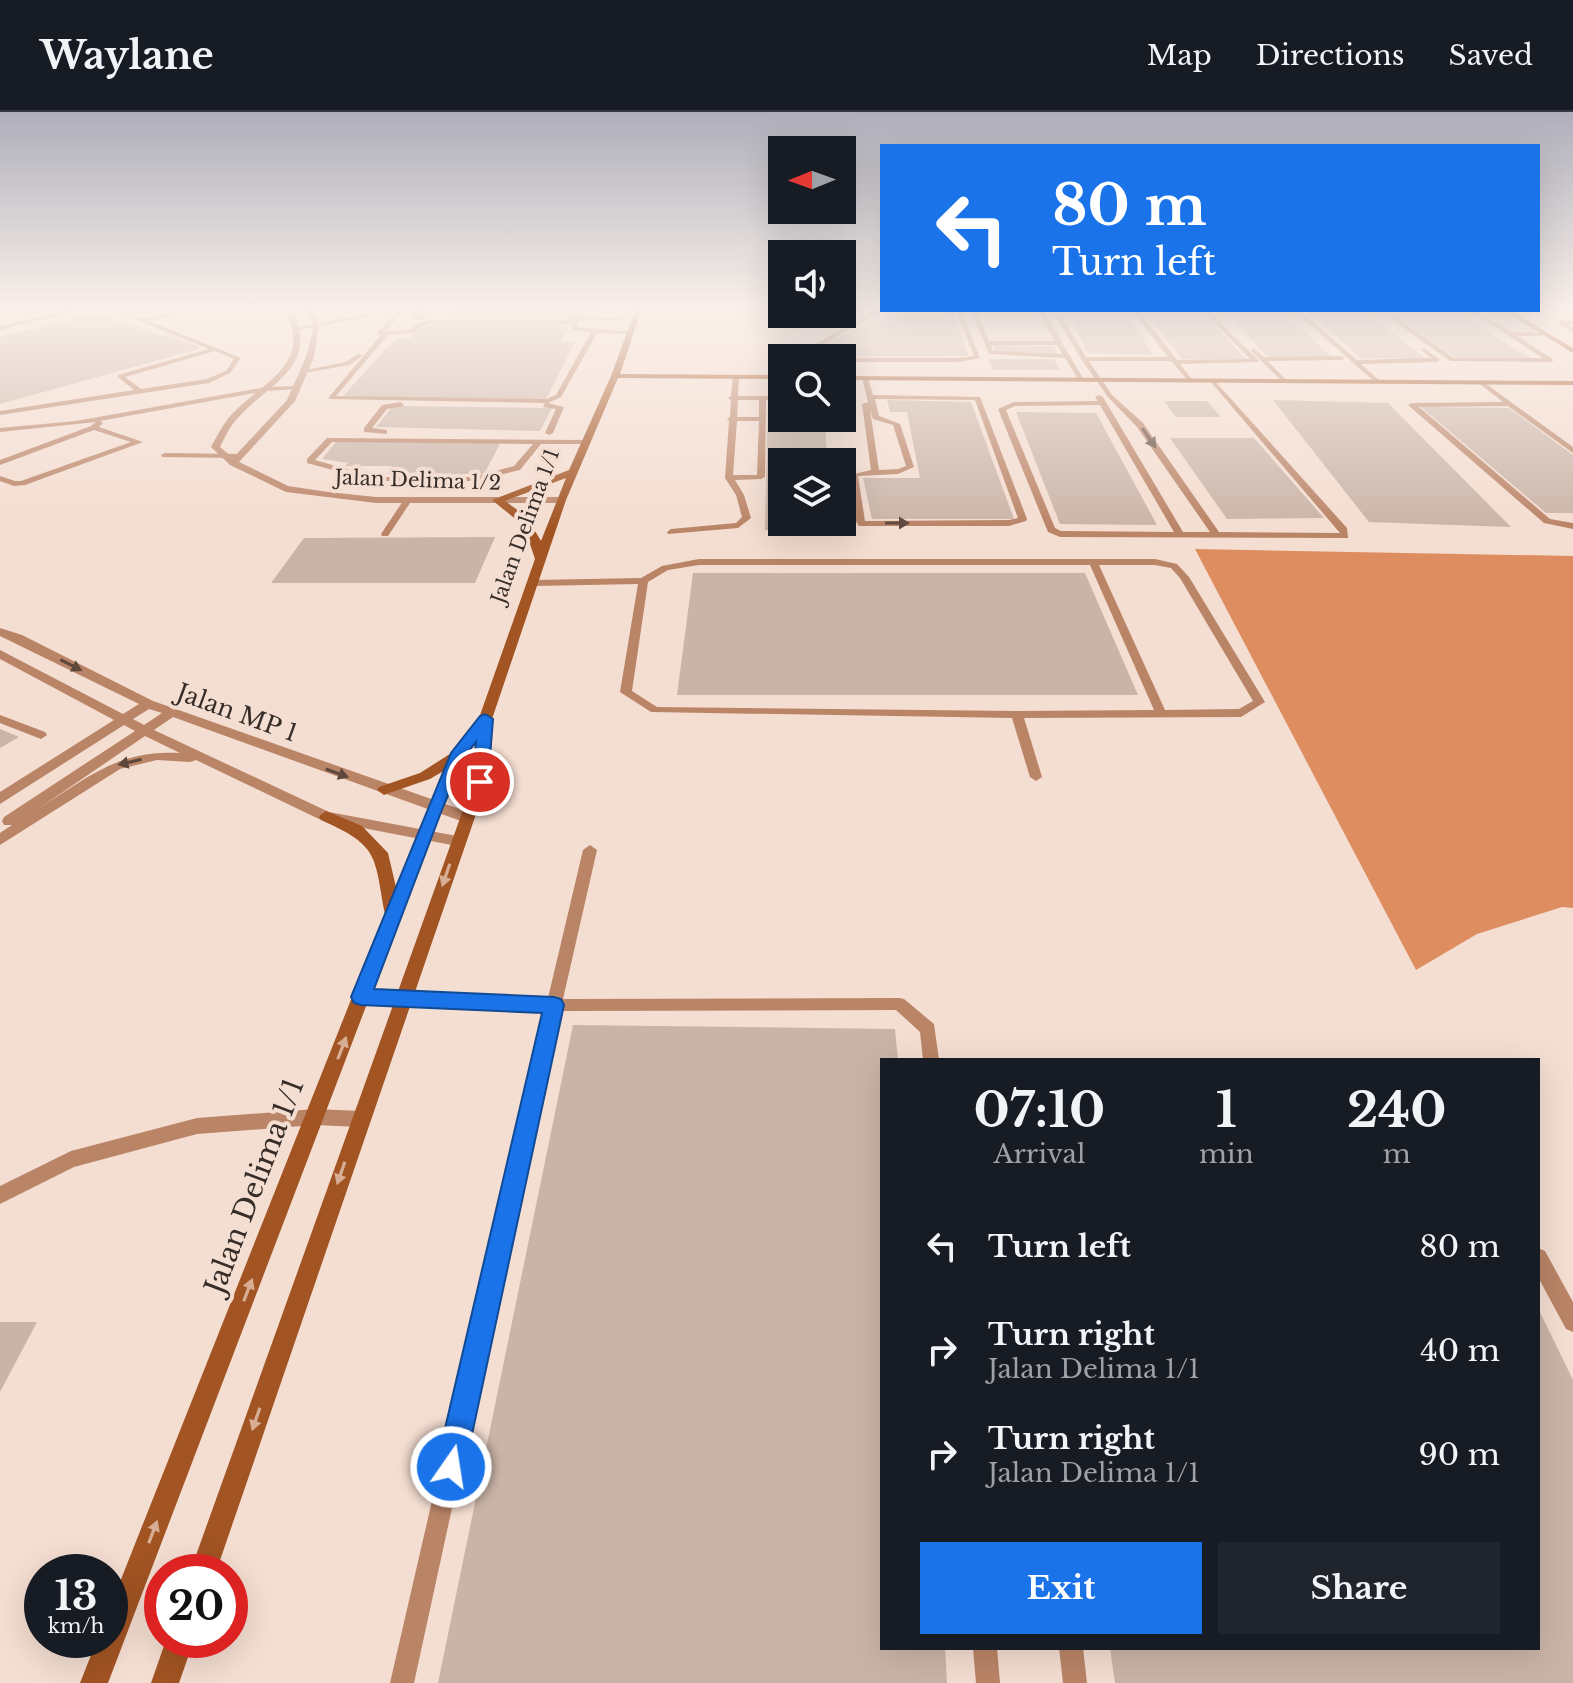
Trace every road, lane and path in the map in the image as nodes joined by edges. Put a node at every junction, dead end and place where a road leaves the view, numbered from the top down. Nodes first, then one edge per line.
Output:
1 (127, 381) edge
2 (207, 381) edge
3 (277, 381) edge
4 (300, 381) edge
5 (345, 381) edge
6 (567, 381) edge
7 (613, 381) edge
8 (661, 381) edge
9 (735, 381) edge
10 (863, 381) edge
11 (864, 381) edge
12 (1086, 381) edge
13 (1099, 381) edge
14 (1213, 381) edge
15 (1313, 381) edge
16 (1378, 382) joint
17 (1482, 383) junction
18 (1573, 383) edge
19 (297, 388) junction
20 (629, 388) dead end
21 (266, 389) junction
22 (140, 392) junction
23 (618, 393) dead end
24 (871, 397) junction
25 (732, 398) junction
26 (763, 398) junction
27 (768, 398) edge
28 (606, 399) junction
29 (1102, 403) junction
30 (1510, 404) junction
31 (0, 413) edge
32 (103, 418) junction
33 (731, 419) junction
34 (762, 419) junction
35 (94, 428) junction
36 (0, 430) edge
37 (549, 433) junction
38 (589, 437) junction
39 (539, 441) junction
40 (1573, 451) edge
41 (165, 455) dead end
42 (232, 458) junction
43 (0, 463) edge
44 (875, 471) junction
45 (573, 472) junction
46 (0, 478) edge
47 (729, 478) junction
48 (408, 500) junction
49 (497, 500) junction
50 (561, 500) junction
51 (1573, 526) edge
52 (671, 532) dead end
53 (385, 534) dead end
54 (1180, 535) junction
55 (1216, 535) junction
56 (541, 561) junction
57 (1093, 562) junction
58 (643, 581) junction
59 (534, 583) junction
60 (0, 632) edge
61 (0, 654) edge
62 (148, 704) junction
63 (171, 713) junction
64 (1161, 714) junction
65 (1017, 715) junction
66 (0, 719) edge
67 (485, 719) junction
68 (124, 720) junction
69 (143, 730) junction
70 (41, 735) dead end
71 (459, 753) junction
72 (207, 760) junction
73 (1036, 777) dead end
74 (384, 790) junction
75 (0, 799) edge
76 (435, 807) junction
77 (326, 816) junction
78 (466, 817) junction
79 (0, 827) edge
80 (424, 837) junction
81 (0, 840) edge
82 (457, 841) junction
83 (590, 850) dead end
84 (393, 916) junction
85 (361, 997) junction
86 (402, 999) junction
87 (554, 1005) junction
88 (931, 1058) edge
89 (315, 1117) junction
90 (360, 1119) junction
91 (0, 1195) edge
92 (1540, 1262) edge
93 (1573, 1322) edge
94 (209, 1554) edge
95 (985, 1650) edge
96 (1071, 1650) edge
97 (174, 1658) edge
98 (94, 1683) edge
99 (165, 1683) edge
100 (402, 1683) edge
101 (988, 1683) edge
102 (1075, 1683) edge

1 - 22 lane
2 - 22 lane
3 - 21 street
4 - 19 street
5 - 6 lane
7 - 28 street, Jalan Delima 1/1
8 - 20 street
9 - 25 lane
10 - 44 lane
11 - 24 lane
12 - 29 lane
13 -> 55 lane
14 - 55 lane
15 - 16 street
16 - 17 street
17 - 18 street
17 - 30 lane
19 - 21 lane
19 - 42 street
21 - 32 lane
21 - 42 street
22 - 31 lane
23 - 28 street
24 - 44 lane
44 -> 24 lane
25 - 26 lane
25 - 33 lane
26 - 27 lane
26 - 34 lane
28 - 38 street, Jalan Delima 1/1
29 - 54 lane
29 - 54 lane
30 - 40 lane
30 - 51 lane
32 - 35 lane
32 - 36 lane
33 - 34 lane
33 - 47 lane
34 - 47 lane
35 - 43 lane
35 - 46 lane
37 - 37 lane
37 - 38 lane
38 - 39 lane
38 - 45 street, Jalan Delima 1/1
39 - 39 lane
41 - 42 lane
42 - 48 street, Jalan Delima 1/2
45 - 49 street
45 - 50 street, Jalan Delima 1/1
47 - 52 lane
48 - 49 street, Jalan Delima 1/2
48 - 53 lane
49 - 50 street, Jalan Delima 1/2
49 - 56 street
50 - 56 street, Jalan Delima 1/1
54 - 55 lane
56 - 59 street, Jalan Delima 1/1
57 - 58 lane
57 - 64 lane
57 - 64 lane
58 - 59 lane
58 - 65 lane
59 - 67 street, Jalan Delima 1/1
60 -> 62 street, Jalan MP 1
61 - 68 street, Jalan MP 1
62 - 63 street, Jalan MP 1
62 - 68 street
63 - 69 street
63 -> 74 street, Jalan MP 1
64 - 65 lane
65 - 73 lane
66 - 70 lane
67 - 71 street, Jalan Delima 1/1
67 - 78 street, Jalan Delima 1/1
68 - 69 street, Jalan MP 1
68 - 75 street
69 - 72 street, Jalan MP 1
69 - 79 street
71 - 74 street
71 - 76 street, Jalan Delima 1/1
72 - 77 street, Jalan MP 1
72 -> 81 street
74 - 76 street, Jalan MP 1
76 - 78 street, Jalan MP 1
76 - 80 street, Jalan Delima 1/1
77 - 80 street, Jalan MP 1
77 - 84 street
78 - 82 street, Jalan Delima 1/1
80 - 82 street, Jalan MP 1
80 - 84 street, Jalan Delima 1/1
82 -> 86 street, Jalan Delima 1/1
83 - 87 lane
84 - 85 street, Jalan Delima 1/1
85 - 86 lane
89 -> 85 street, Jalan Delima 1/1
86 - 87 lane
86 - 90 street, Jalan Delima 1/1
87 - 88 lane
87 - 100 lane
89 - 90 lane
89 - 91 lane
98 -> 89 street, Jalan Delima 1/1
90 -> 94 street, Jalan Delima 1/1
92 - 93 lane
95 - 101 lane
96 - 102 lane
97 - 99 street

